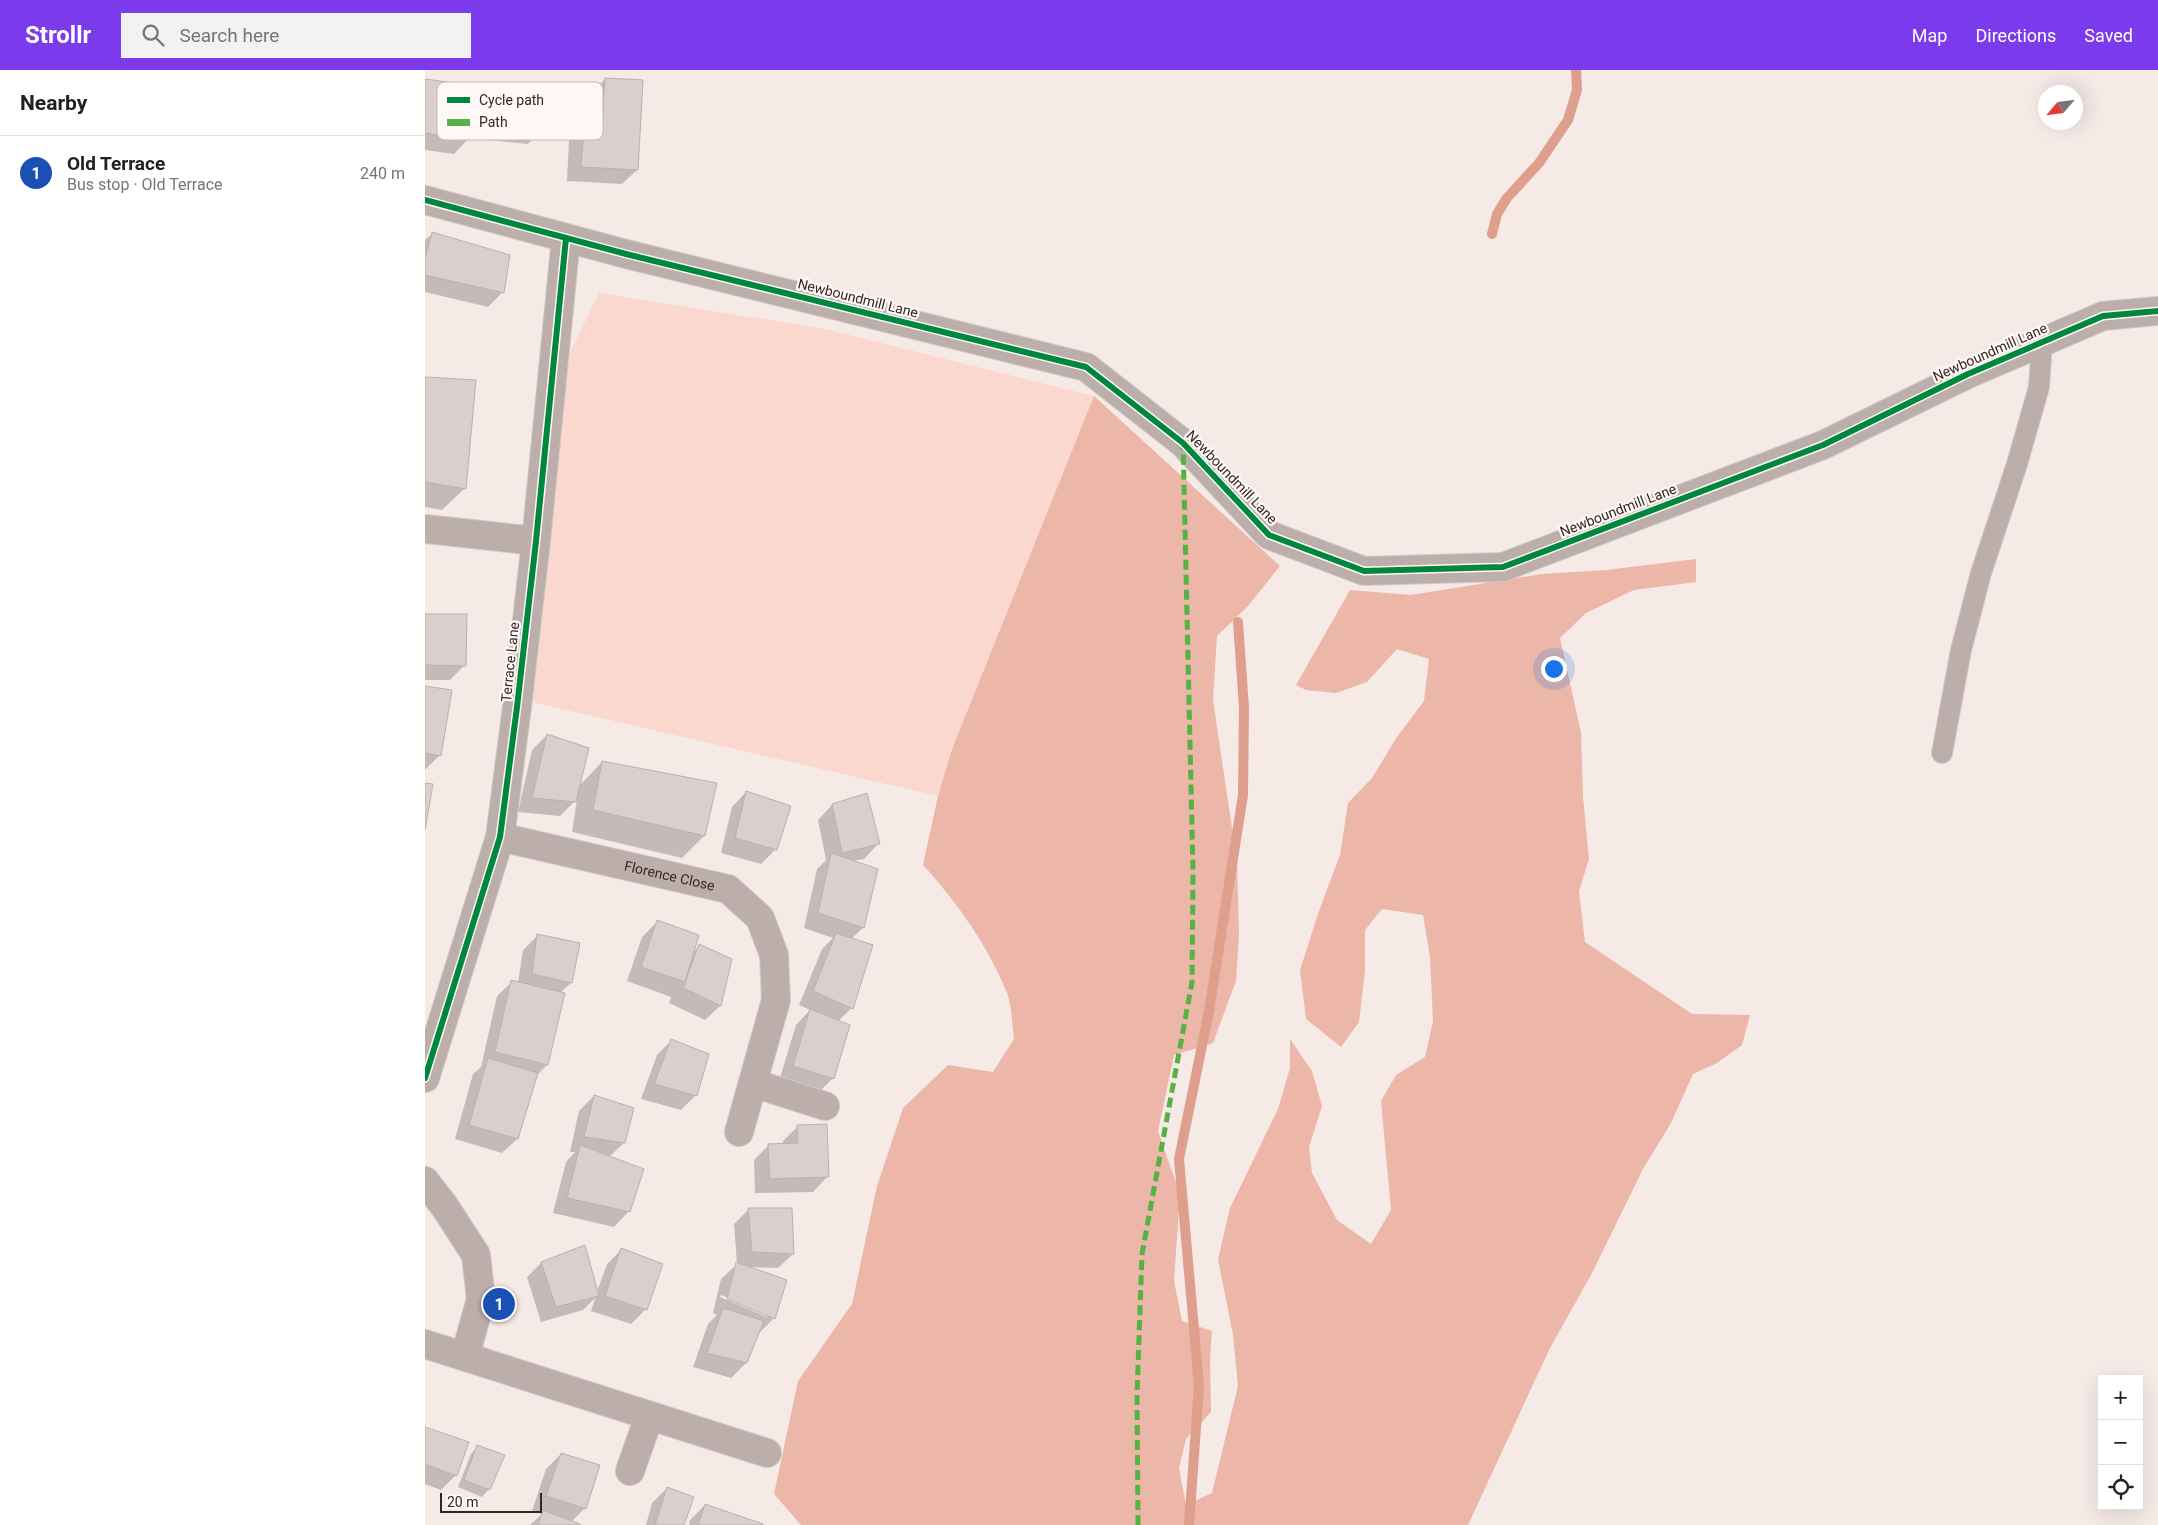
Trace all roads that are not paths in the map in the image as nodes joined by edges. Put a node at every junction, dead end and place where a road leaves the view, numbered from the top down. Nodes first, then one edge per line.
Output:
1 (425, 200) edge
2 (566, 238) junction
3 (2158, 311) edge
4 (2042, 342) junction
5 (425, 529) edge
6 (536, 541) junction
7 (1942, 753) dead end
8 (499, 837) junction
9 (425, 1078) edge
10 (753, 1083) junction
11 (825, 1106) dead end
12 (739, 1132) dead end
13 (425, 1181) edge
14 (425, 1344) edge
15 (465, 1356) junction
16 (649, 1417) junction
17 (767, 1453) dead end
18 (630, 1471) dead end

1 - 2 street, Newboundmill Lane
2 - 4 street, Newboundmill Lane
2 - 6 street, Terrace Lane
3 - 4 street, Newboundmill Lane
4 - 7 lane
5 - 6 street
6 - 8 street, Terrace Lane
8 - 9 street, Terrace Lane
8 - 10 street, Florence Close
10 - 11 street
10 - 12 street, Florence Close
13 - 15 street
14 - 15 street
15 - 16 street
16 - 17 street
16 - 18 street

